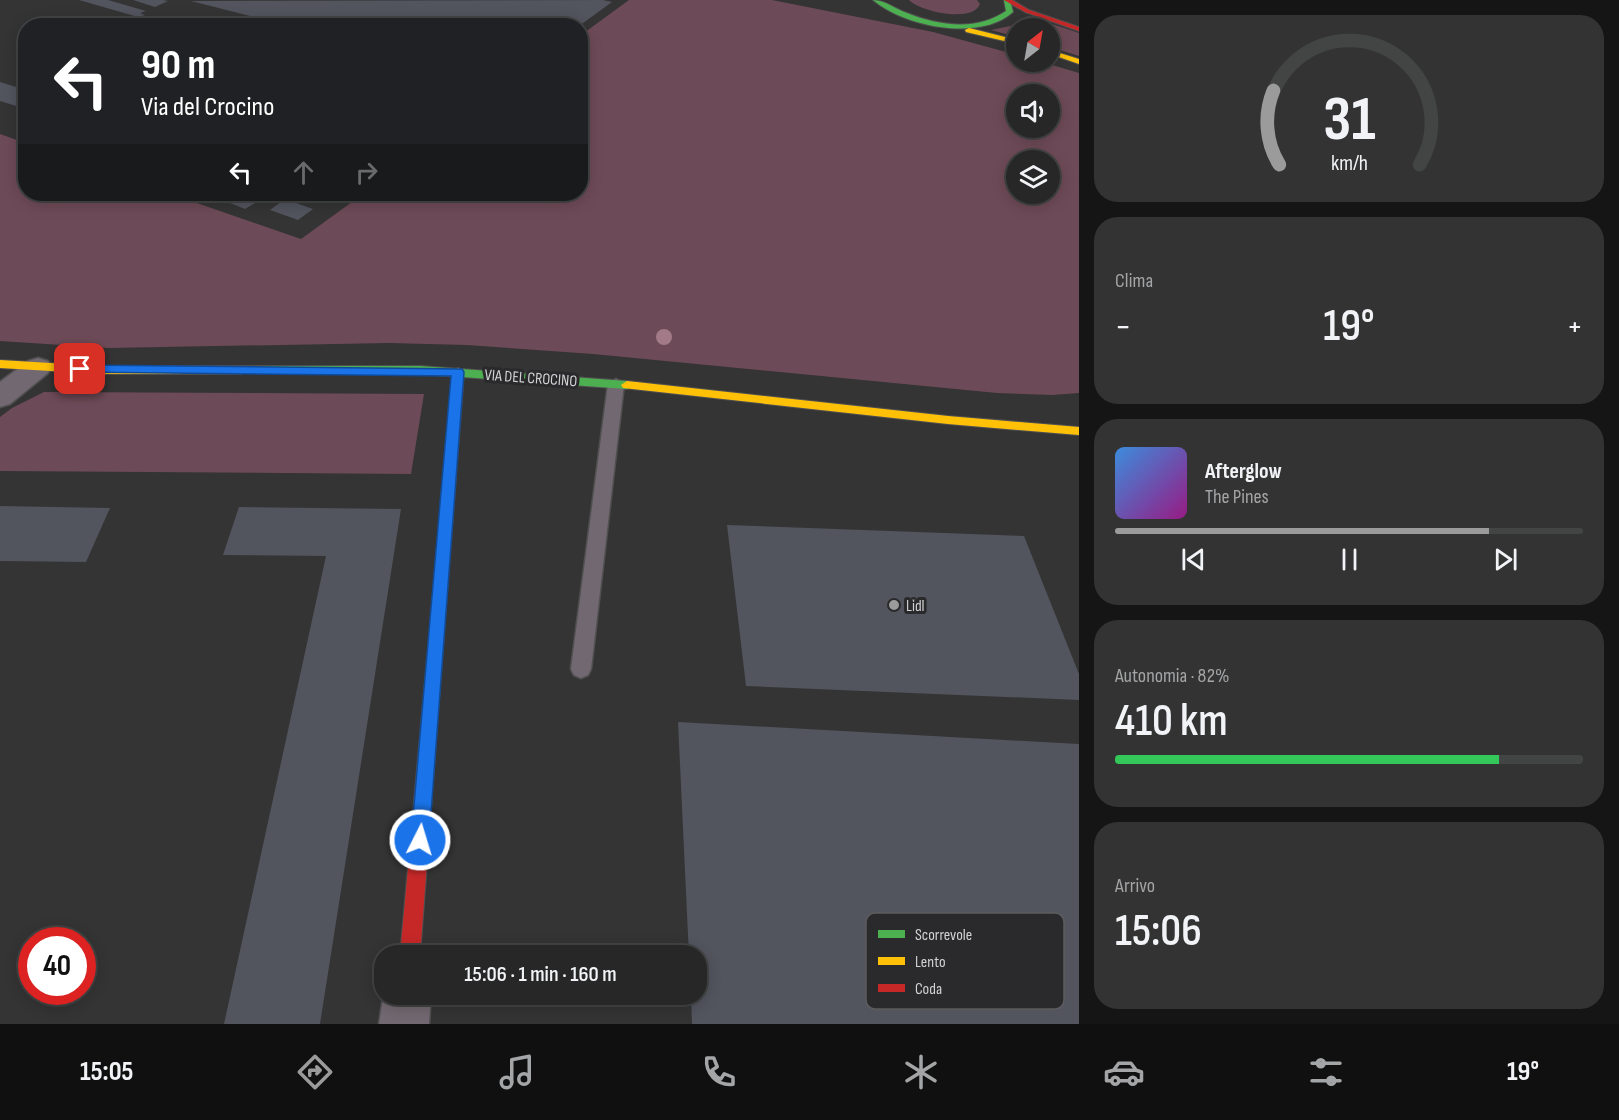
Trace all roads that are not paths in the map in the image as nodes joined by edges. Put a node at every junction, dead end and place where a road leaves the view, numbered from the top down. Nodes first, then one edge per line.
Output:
1 (1007, 0) edge
2 (862, 1) edge
3 (877, 2) edge
4 (955, 27) junction
5 (1079, 28) edge
6 (1006, 39) edge
7 (1060, 55) edge
8 (1079, 62) edge
9 (0, 364) edge
10 (38, 367) junction
11 (458, 372) junction
12 (616, 384) junction
13 (0, 397) edge
14 (1073, 429) edge
15 (581, 669) dead end
16 (411, 945) edge
17 (406, 1005) edge
18 (404, 1024) edge

1 - 4 street
1 - 5 street
2 - 3 street
3 - 4 street
4 - 6 street
7 - 8 street
9 - 10 street, VIA DEL CROCINO
10 - 11 street, VIA DEL CROCINO
10 - 13 street
11 - 12 street, VIA DEL CROCINO
11 - 16 street
12 - 14 street, VIA DEL CROCINO
12 - 15 lane
17 - 18 street

